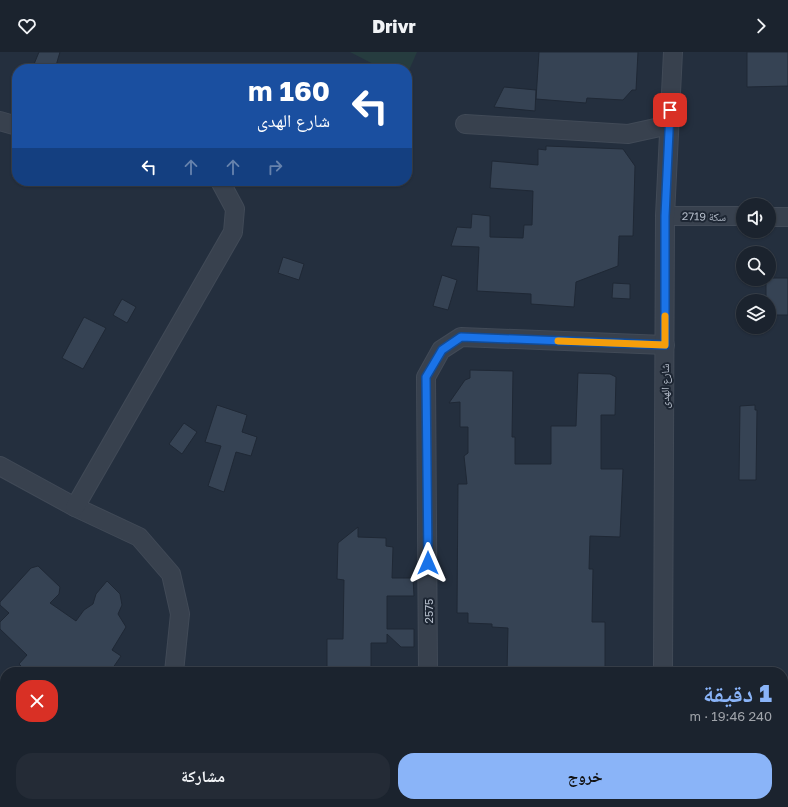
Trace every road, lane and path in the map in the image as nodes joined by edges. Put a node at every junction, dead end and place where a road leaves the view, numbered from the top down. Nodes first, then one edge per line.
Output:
1 (673, 52) edge
2 (0, 121) edge
3 (465, 124) dead end
4 (12, 125) edge
5 (669, 125) junction
6 (223, 186) edge
7 (665, 216) junction
8 (736, 216) edge
9 (776, 217) edge
10 (788, 217) edge
11 (665, 345) junction
12 (0, 466) edge
13 (75, 507) junction
14 (175, 667) edge
15 (428, 667) edge
16 (663, 667) edge

1 - 5 street, شارع الهدى
2 - 4 street
3 - 5 street
5 - 7 street, شارع الهدى
6 - 13 street
7 - 8 street, سكة 2719
7 - 11 street, شارع الهدى
9 - 10 street
11 - 15 street, 2575
11 - 16 street, شارع الهدى
12 - 13 street
13 - 14 street

